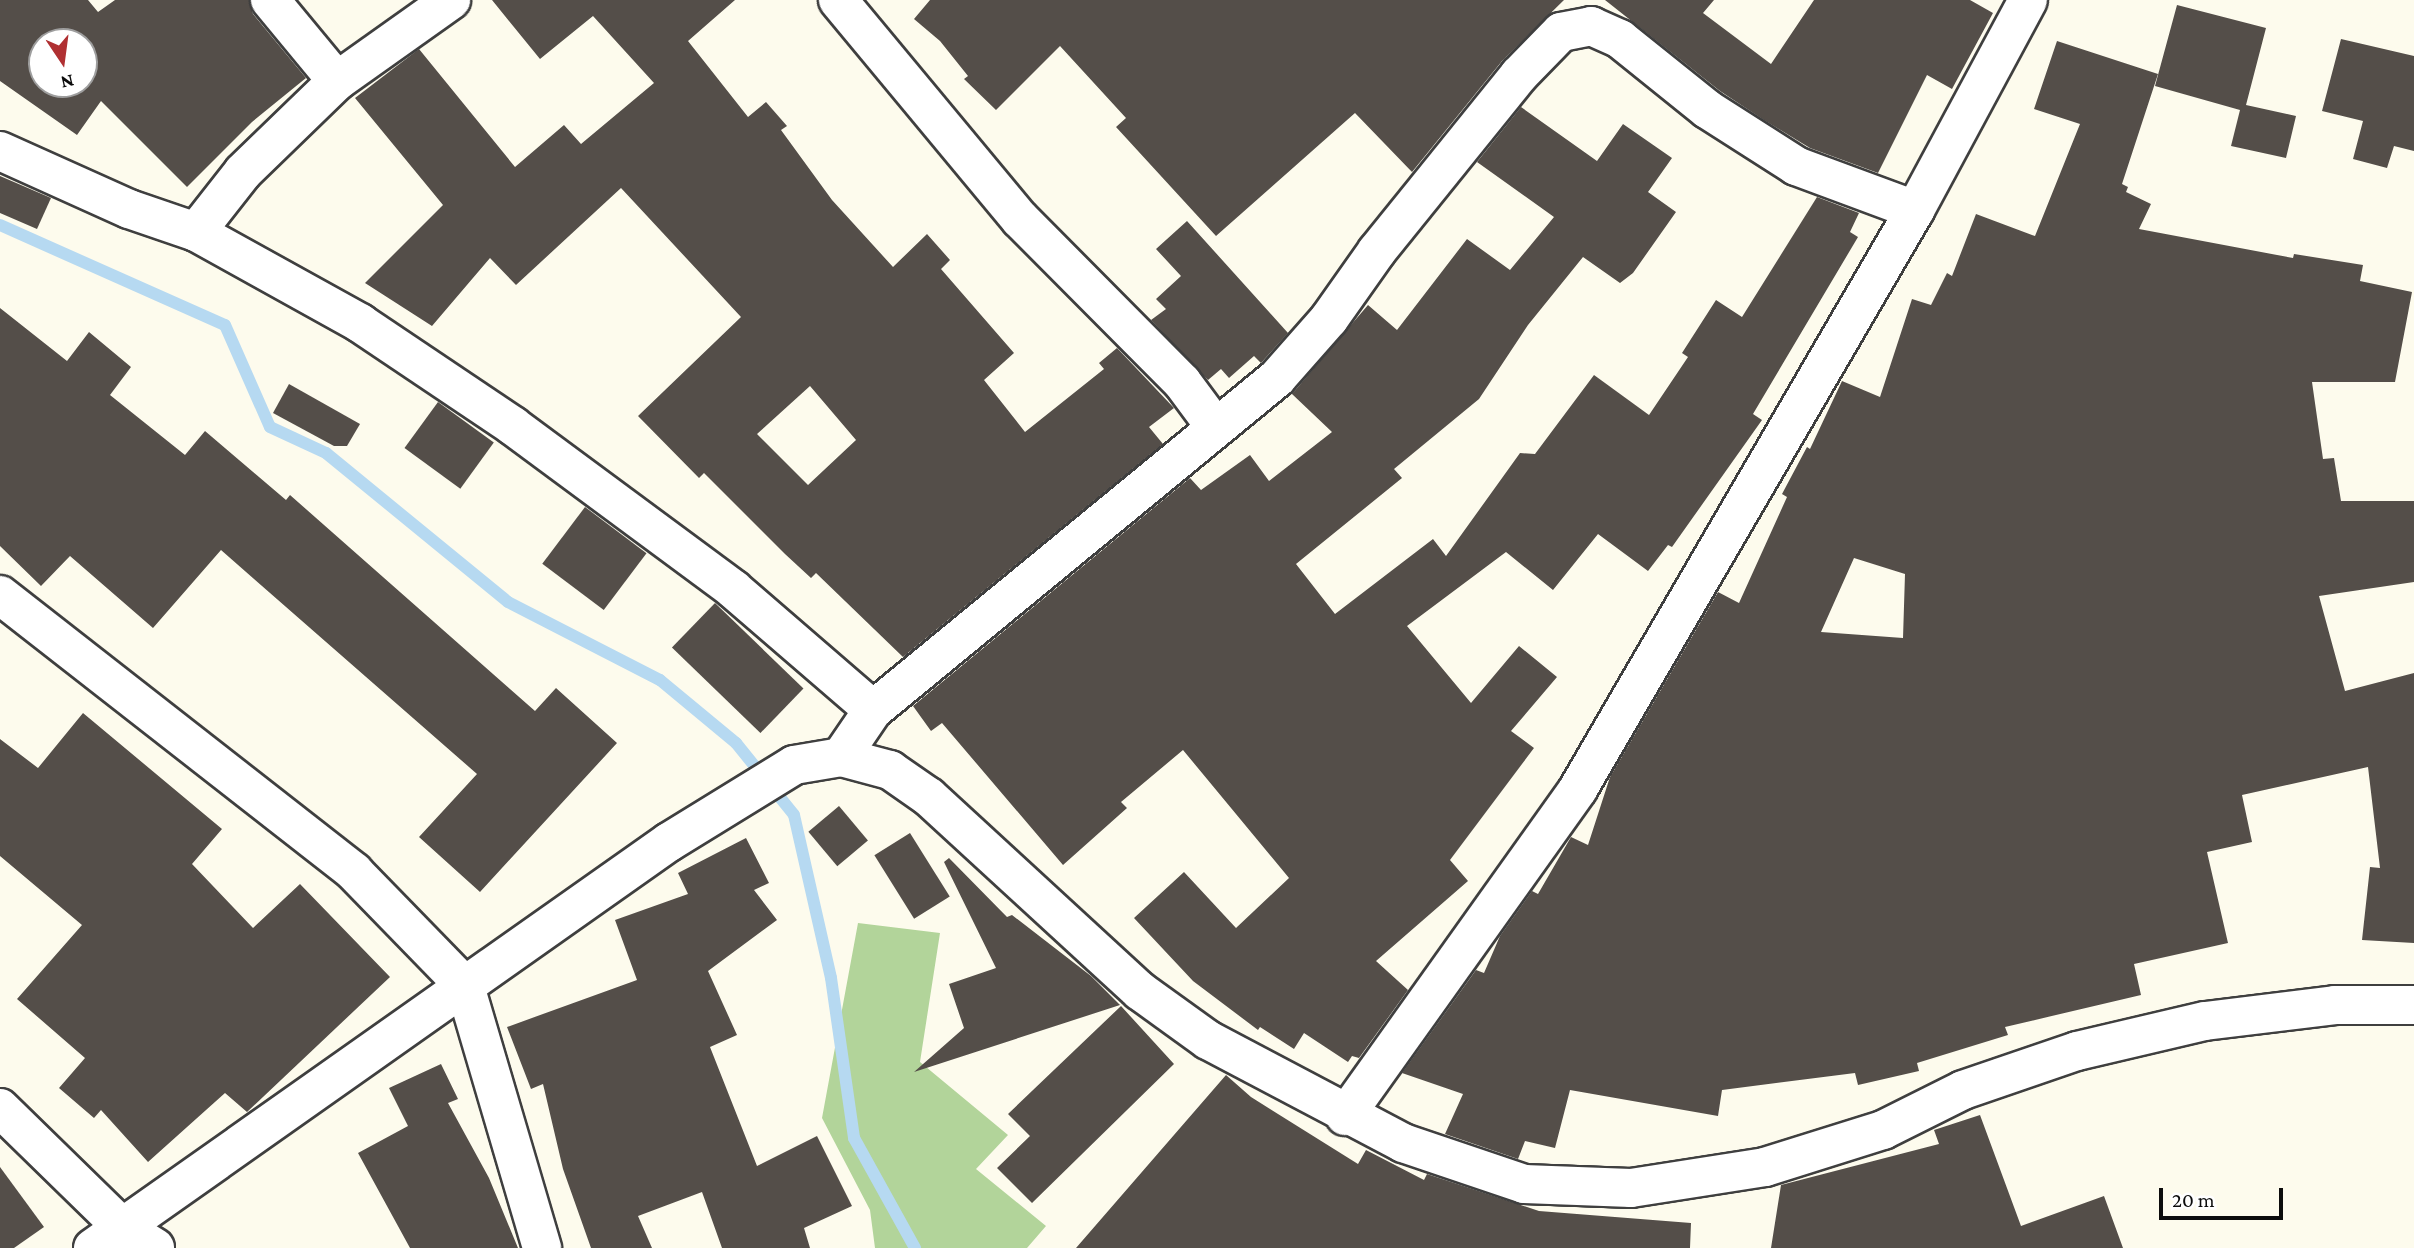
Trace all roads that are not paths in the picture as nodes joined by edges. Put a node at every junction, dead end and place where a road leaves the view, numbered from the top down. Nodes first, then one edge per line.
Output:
1 (270, 0) edge
2 (451, 0) edge
3 (838, 0) edge
4 (2028, 0) edge
5 (337, 81) junction
6 (0, 151) edge
7 (1915, 210) junction
8 (197, 232) junction
9 (1216, 428) junction
10 (0, 595) edge
11 (873, 710) junction
12 (841, 757) junction
13 (465, 986) junction
14 (2414, 1005) edge
15 (0, 1108) edge
16 (1345, 1116) junction
17 (133, 1243) edge
18 (542, 1248) edge

1 - 5 street
2 - 5 street
3 - 9 street
4 - 7 street
5 - 8 street
6 - 8 street
7 - 9 street
7 - 16 street
8 - 11 street
9 - 11 street
10 - 13 street
11 - 12 street
12 - 13 street
12 - 16 street
13 - 17 street
13 - 18 street
14 - 16 street
15 - 17 street

